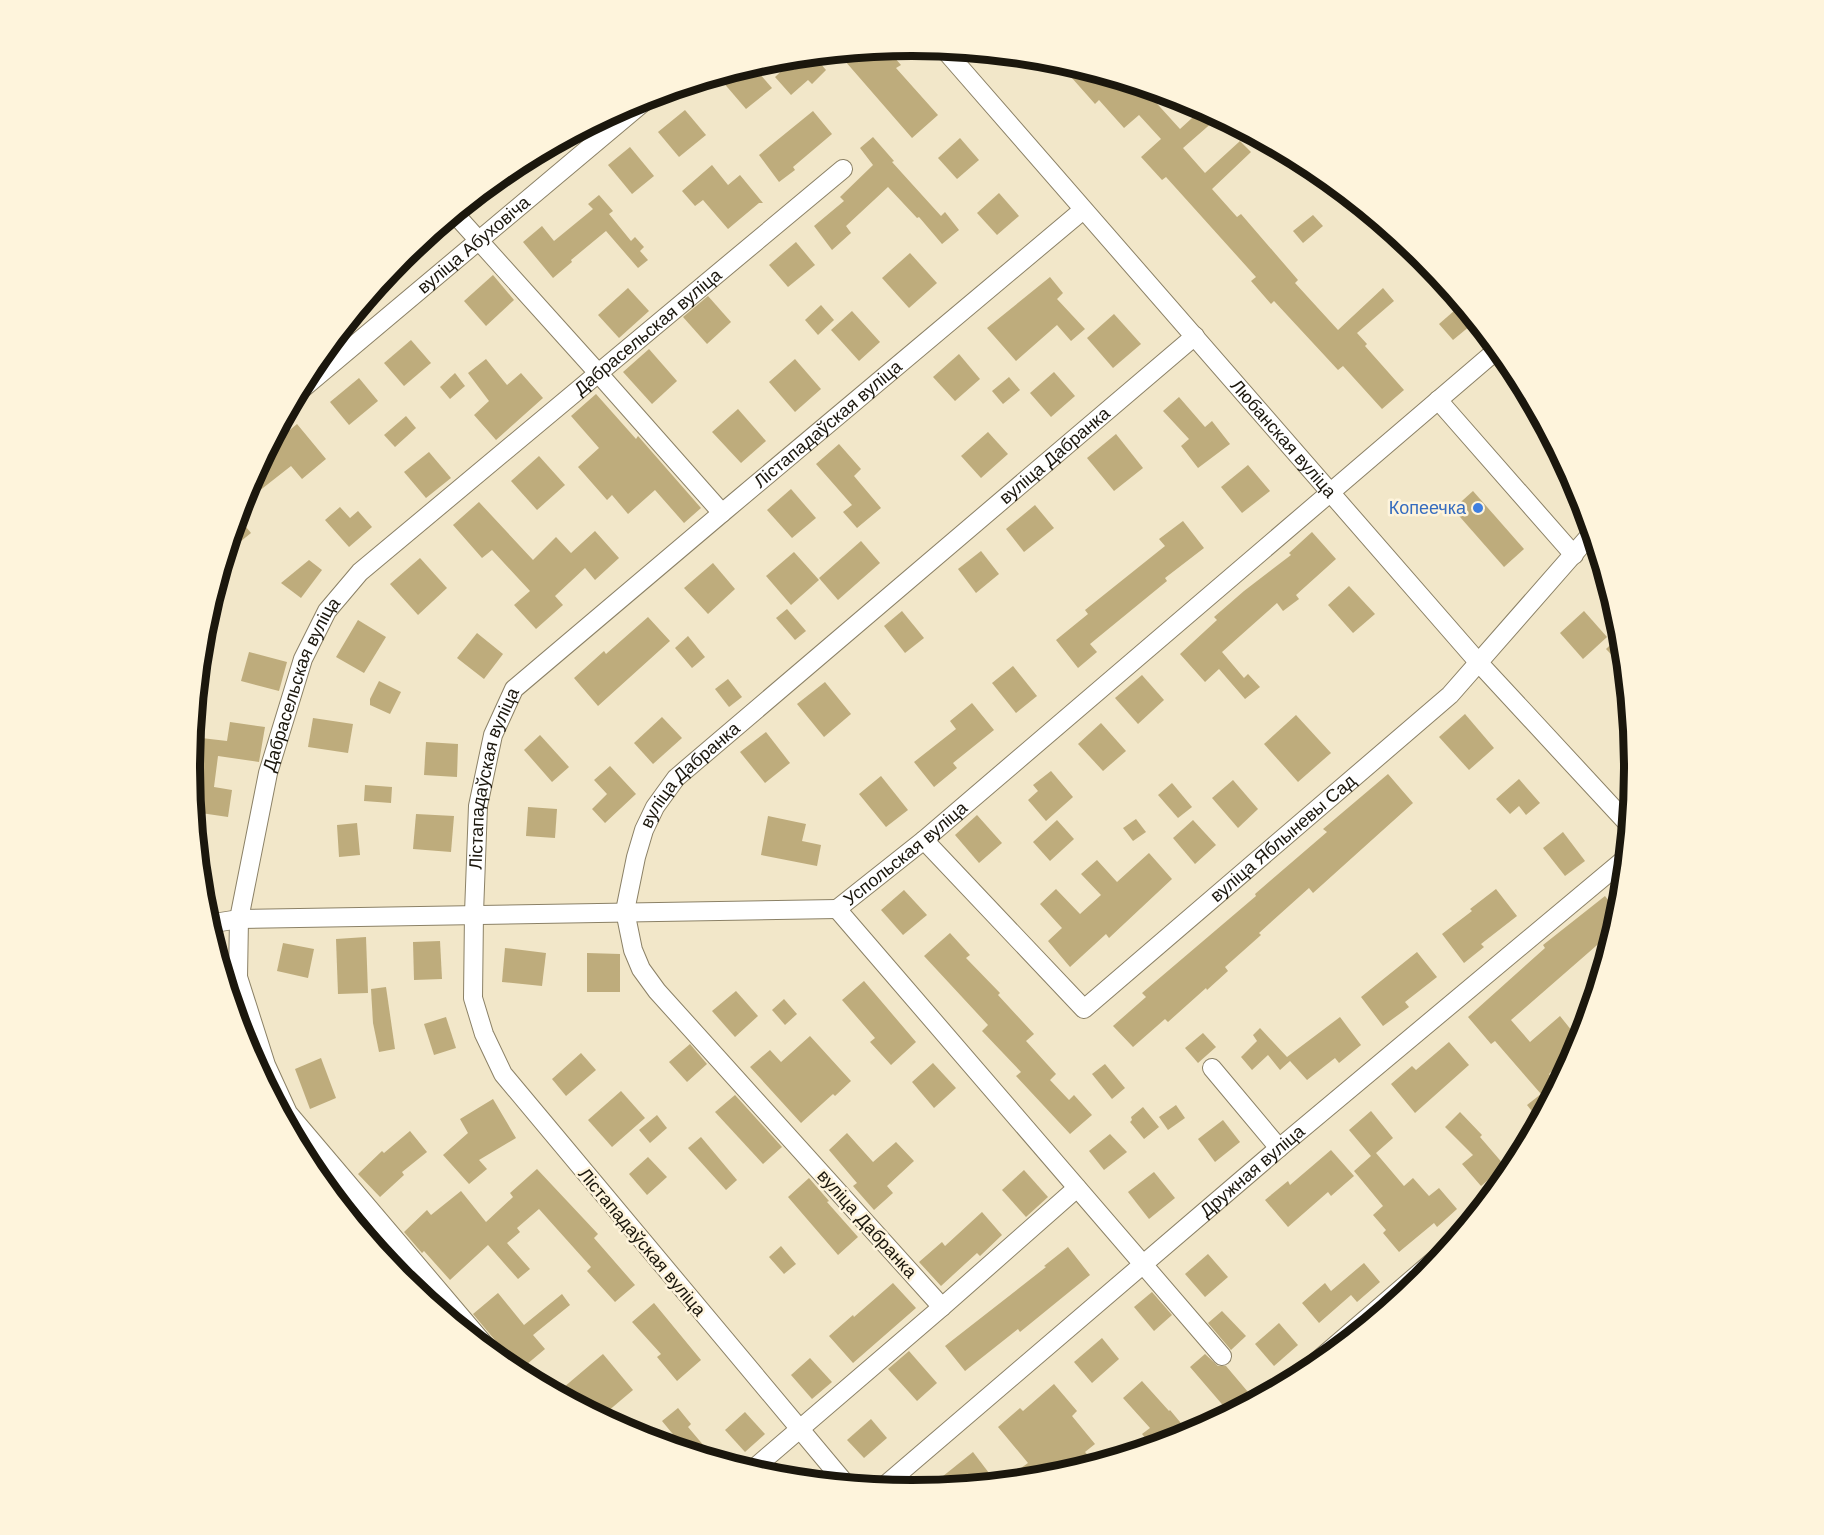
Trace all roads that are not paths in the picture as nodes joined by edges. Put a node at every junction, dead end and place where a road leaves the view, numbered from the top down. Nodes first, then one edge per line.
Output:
1 (951, 57) edge
2 (627, 116) edge
3 (843, 169) dead end
4 (1083, 210) junction
5 (459, 219) edge
6 (479, 242) junction
7 (1195, 336) junction
8 (1492, 354) edge
9 (320, 373) edge
10 (599, 374) junction
11 (1438, 400) junction
12 (1329, 492) junction
13 (722, 513) junction
14 (1586, 540) edge
15 (1574, 555) junction
16 (1479, 663) junction
17 (1622, 817) edge
18 (924, 840) junction
19 (1617, 865) edge
20 (837, 909) junction
21 (626, 911) junction
22 (474, 913) junction
23 (239, 919) junction
24 (218, 922) edge
25 (1212, 1068) dead end
26 (278, 1092) edge
27 (292, 1118) edge
28 (1279, 1148) junction
29 (1077, 1188) junction
30 (1143, 1264) junction
31 (942, 1308) junction
32 (461, 1317) edge
33 (1222, 1356) dead end
34 (800, 1430) junction
35 (760, 1463) edge
36 (838, 1475) edge
37 (892, 1479) edge

1 - 4 street, Любанская вуліца
2 - 6 street, вуліца Абуховіча
3 - 10 street, Дабрасельская вуліца
4 - 7 street, Любанская вуліца
4 - 13 street, Лістападаўская вуліца
5 - 6 street
6 - 9 street, вуліца Абуховіча
6 - 10 street
7 - 12 street, Любанская вуліца
7 - 21 street, вуліца Дабранка
8 - 11 street, Успольская вуліца
10 - 13 street
10 - 23 street, Дабрасельская вуліца
11 - 12 street, Успольская вуліца
11 - 15 street
12 - 16 street, Любанская вуліца
12 - 18 street, Успольская вуліца
13 - 22 street, Лістападаўская вуліца
14 - 15 street, вуліца Яблыневы Сад
15 - 16 street, вуліца Яблыневы Сад
16 - 17 street, Любанская вуліца
16 - 18 street, вуліца Яблыневы Сад
18 - 20 street, Успольская вуліца
19 - 28 street, Дружная вуліца
20 - 21 street
20 - 29 street, Успольская вуліца
21 - 22 street
21 - 31 street, вуліца Дабранка
22 - 23 street
22 - 34 street, Лістападаўская вуліца
23 - 24 street
23 - 26 street, Дабрасельская вуліца
25 - 28 street
27 - 32 street, Дабрасельская вуліца
28 - 30 street, Дружная вуліца
29 - 30 street, Успольская вуліца
29 - 31 street
30 - 33 street, Успольская вуліца
30 - 37 street, Дружная вуліца
31 - 34 street
34 - 35 street
34 - 36 street, Лістападаўская вуліца

